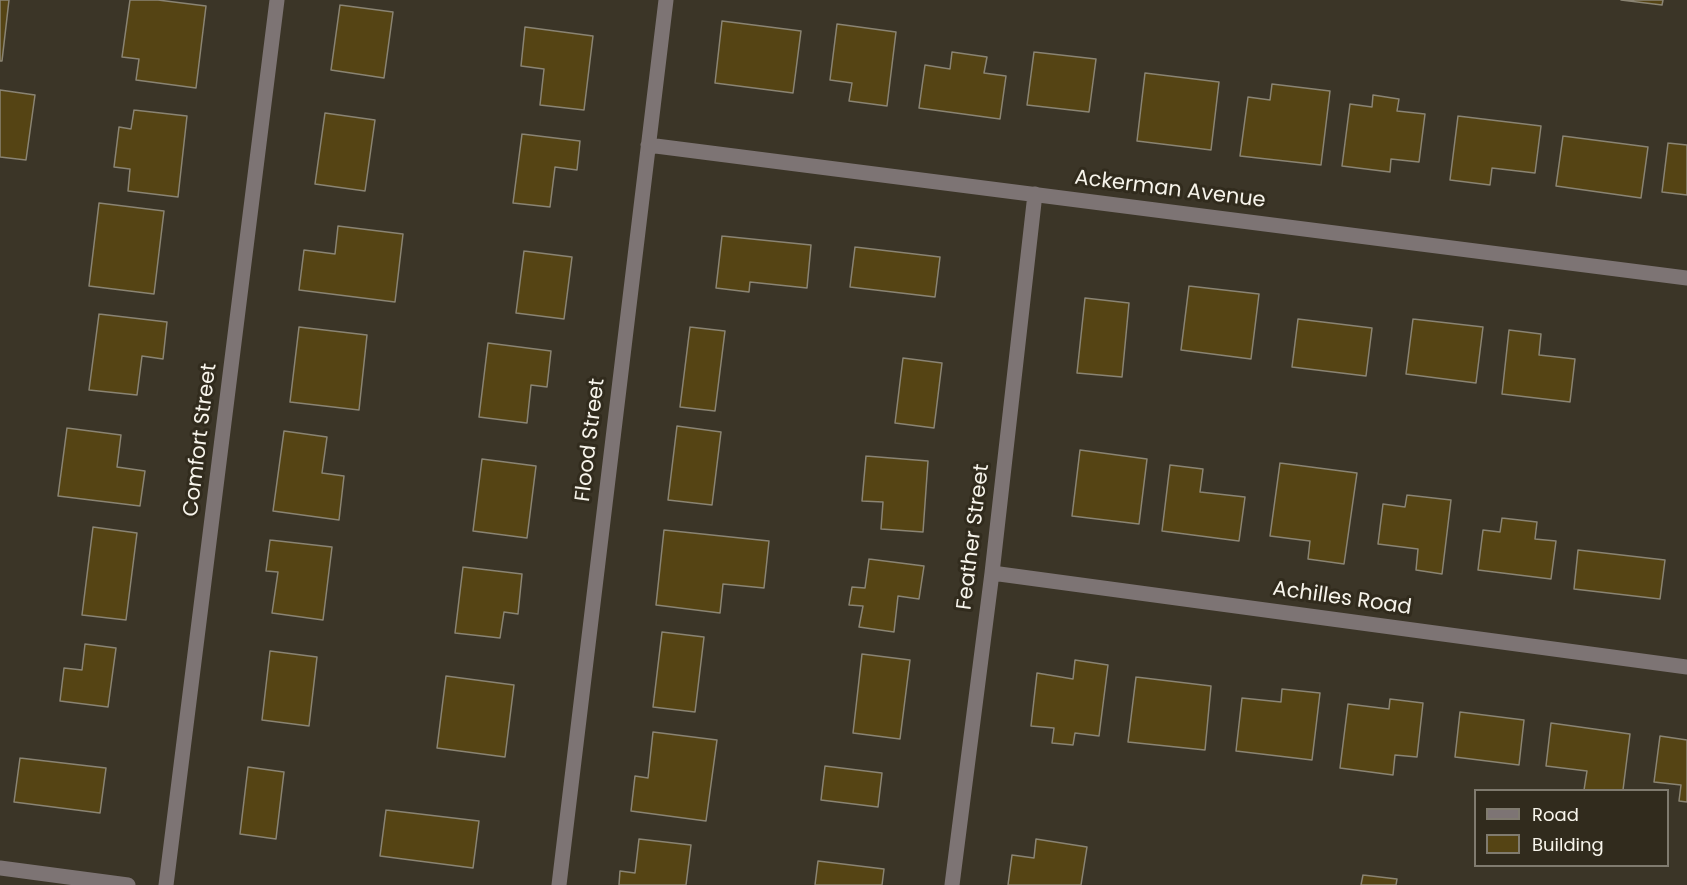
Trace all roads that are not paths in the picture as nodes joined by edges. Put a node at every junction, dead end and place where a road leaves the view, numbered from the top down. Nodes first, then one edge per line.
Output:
1 (277, 0) edge
2 (666, 0) edge
3 (648, 144) junction
4 (1035, 194) junction
5 (1687, 278) edge
6 (992, 573) junction
7 (1687, 667) edge
8 (0, 868) edge
9 (128, 885) edge
10 (166, 885) edge
11 (559, 885) edge
12 (952, 885) edge

1 - 10 street, Comfort Street
2 - 3 street, Flood Street
3 - 4 street, Ackerman Avenue
3 - 11 street, Flood Street
4 - 5 street, Ackerman Avenue
4 - 6 street, Feather Street
6 - 7 street, Achilles Road
6 - 12 street, Feather Street
8 - 9 street

